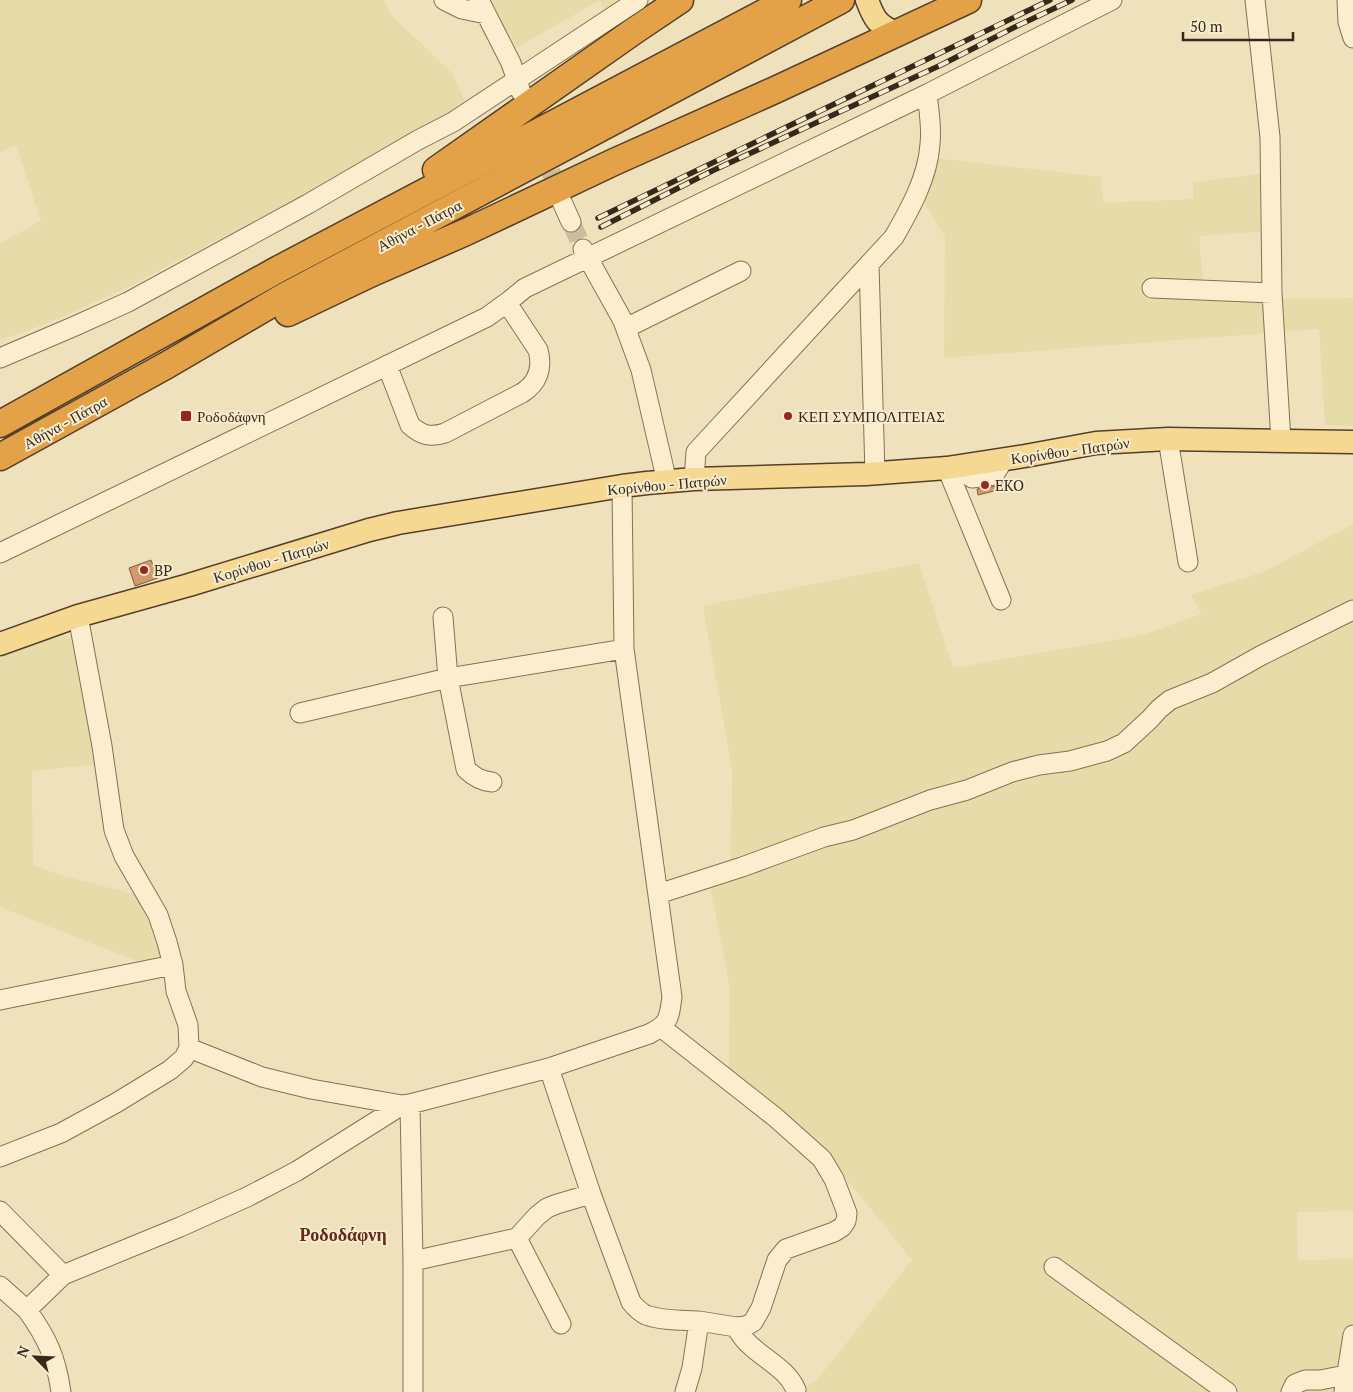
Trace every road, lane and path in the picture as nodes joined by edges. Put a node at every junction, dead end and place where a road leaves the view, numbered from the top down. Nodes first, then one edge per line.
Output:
1 (444, 0) edge
2 (638, 0) edge
3 (680, 0) edge
4 (788, 0) edge
5 (867, 0) edge
6 (968, 0) edge
7 (1112, 0) edge
8 (1256, 0) edge
9 (1347, 0) edge
10 (837, 2) edge
11 (483, 7) edge
12 (932, 9) edge
13 (897, 33) junction
14 (1353, 38) edge
15 (517, 81) junction
16 (927, 94) junction
17 (525, 102) dead end
18 (562, 202) tunnel mouth
19 (571, 222) tunnel mouth
20 (586, 253) junction
21 (870, 264) junction
22 (276, 270) junction
23 (741, 271) dead end
24 (1152, 288) dead end
25 (1272, 293) junction
26 (507, 303) junction
27 (626, 328) junction
28 (0, 358) edge
29 (167, 365) junction
30 (387, 365) junction
31 (0, 424) edge
32 (1168, 439) junction
33 (1281, 441) junction
34 (1353, 442) edge
35 (0, 457) edge
36 (952, 467) junction
37 (875, 474) junction
38 (694, 479) junction
39 (667, 482) junction
40 (622, 486) junction
41 (0, 553) edge
42 (1188, 562) dead end
43 (1001, 600) dead end
44 (1353, 610) edge
45 (78, 616) junction
46 (443, 618) dead end
47 (0, 644) edge
48 (624, 649) junction
49 (448, 678) junction
50 (300, 712) dead end
51 (492, 782) dead end
52 (658, 894) junction
53 (172, 965) junction
54 (0, 1000) edge
55 (662, 1028) junction
56 (189, 1048) junction
57 (549, 1068) junction
58 (406, 1104) junction
59 (0, 1157) edge
60 (591, 1194) junction
61 (0, 1212) edge
62 (517, 1238) junction
63 (413, 1261) junction
64 (1054, 1267) dead end
65 (63, 1275) junction
66 (0, 1286) edge
67 (27, 1310) junction
68 (699, 1321) junction
69 (561, 1324) dead end
70 (736, 1327) junction
71 (1353, 1335) edge
72 (1345, 1384) edge
73 (796, 1390) dead end
74 (61, 1392) edge
75 (413, 1392) edge
76 (685, 1392) edge
77 (1227, 1392) edge
78 (1291, 1392) edge

1 - 11 street
2 - 15 street
3 - 22 highway
4 - 22 highway, Αθήνα - Πάτρα
5 - 13 main road
6 - 12 highway
7 - 16 street
8 - 25 street
9 - 14 street
10 - 29 highway, Αθήνα - Πάτρα
11 - 15 street
12 - 13 highway
13 - 29 highway
15 - 17 street
15 - 28 street
16 - 20 street
16 - 21 street
18 - 19 street
20 - 26 street
20 - 27 street
21 - 37 street
21 - 38 street
22 - 31 highway, Αθήνα - Πάτρα
23 - 27 street
24 - 25 street
25 - 33 street
26 - 30 street
26 - 30 street
27 - 39 street
29 - 35 highway, Αθήνα - Πάτρα
30 - 41 street
32 - 33 main road, Κορίνθου - Πατρών
32 - 36 main road, Κορίνθου - Πατρών
32 - 42 street
33 - 34 main road, Κορίνθου - Πατρών
36 - 37 main road, Κορίνθου - Πατρών
36 - 43 street
37 - 38 main road, Κορίνθου - Πατρών
38 - 39 main road, Κορίνθου - Πατρών
39 - 40 main road, Κορίνθου - Πατρών
40 - 45 main road, Κορίνθου - Πατρών
40 - 48 street
44 - 52 street
45 - 47 main road, Κορίνθου - Πατρών
45 - 53 street
46 - 49 street
48 - 49 street
48 - 52 street
49 - 50 street
49 - 51 street
52 - 55 street
53 - 54 street
53 - 56 street
55 - 57 street
55 - 70 street
56 - 58 street
56 - 59 street
57 - 58 street
57 - 60 street
58 - 63 street
58 - 65 street
60 - 62 street
60 - 68 street
61 - 65 street
62 - 63 street
62 - 69 street
63 - 75 street
64 - 77 street
65 - 67 street
66 - 67 street
67 - 74 street
68 - 70 street
68 - 76 street
70 - 73 street
71 - 72 street
72 - 78 street

